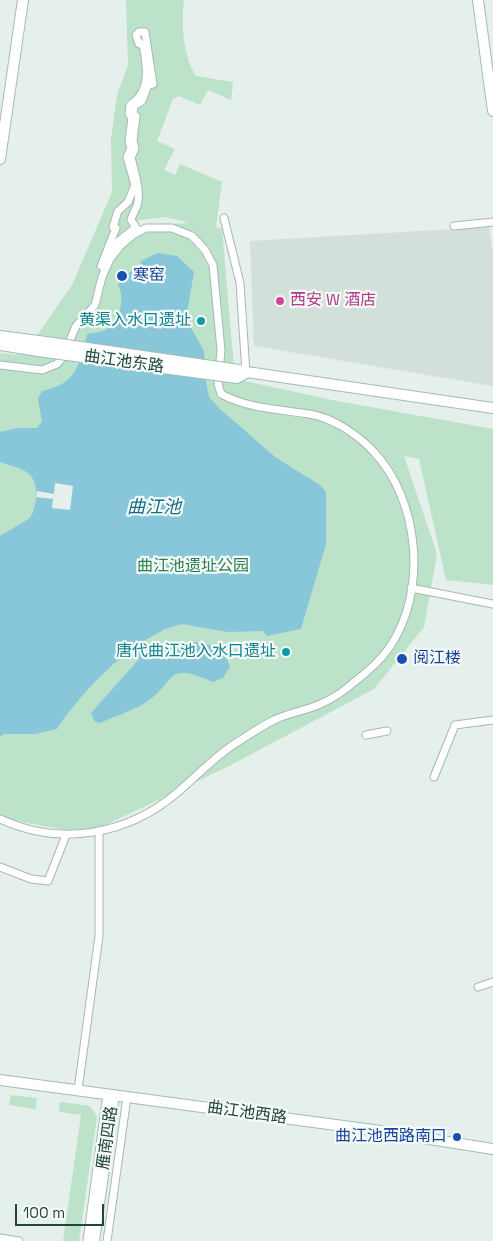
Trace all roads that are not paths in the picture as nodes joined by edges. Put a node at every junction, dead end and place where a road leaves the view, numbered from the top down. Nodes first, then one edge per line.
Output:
1 (23, 0) edge
2 (478, 0) edge
3 (485, 0) edge
4 (491, 65) edge
5 (493, 111) edge
6 (0, 159) edge
7 (224, 218) dead end
8 (493, 222) edge
9 (454, 226) dead end
10 (100, 266) joint
11 (0, 336) edge
12 (0, 345) edge
13 (0, 365) edge
14 (242, 372) junction
15 (493, 408) edge
16 (411, 588) junction
17 (493, 604) edge
18 (493, 720) edge
19 (388, 731) dead end
20 (366, 735) dead end
21 (434, 777) dead end
22 (0, 819) edge
23 (99, 831) junction
24 (66, 835) junction
25 (0, 867) edge
26 (493, 982) edge
27 (478, 987) dead end
28 (0, 1080) edge
29 (0, 1085) edge
30 (78, 1090) junction
31 (117, 1098) junction
32 (493, 1149) edge
33 (493, 1154) edge
34 (0, 1238) edge
35 (18, 1241) edge
36 (86, 1241) edge
37 (94, 1241) edge
38 (100, 1241) edge
39 (107, 1241) edge

1 - 6 street
2 - 4 street
3 - 4 street
4 - 5 street
7 - 14 street
8 - 9 street
10 - 10 street
11 - 14 street, 曲江池东路, bridge
12 - 14 street, 曲江池东路, bridge
13 - 16 street
14 - 15 street, 曲江池东路
16 - 17 street
16 - 23 street
18 - 21 street
19 - 20 street
22 - 24 street
23 - 24 street
23 - 30 street
24 - 25 street
26 - 27 street
28 - 30 street, 曲江池西路
29 - 31 street, 曲江池西路
30 - 31 street, 曲江池西路
31 - 32 street, 曲江池西路
31 - 33 street, 曲江池西路
31 - 36 street
31 - 37 street, 雁南四路
31 - 38 street, 雁南四路
31 - 39 street
34 - 35 street

